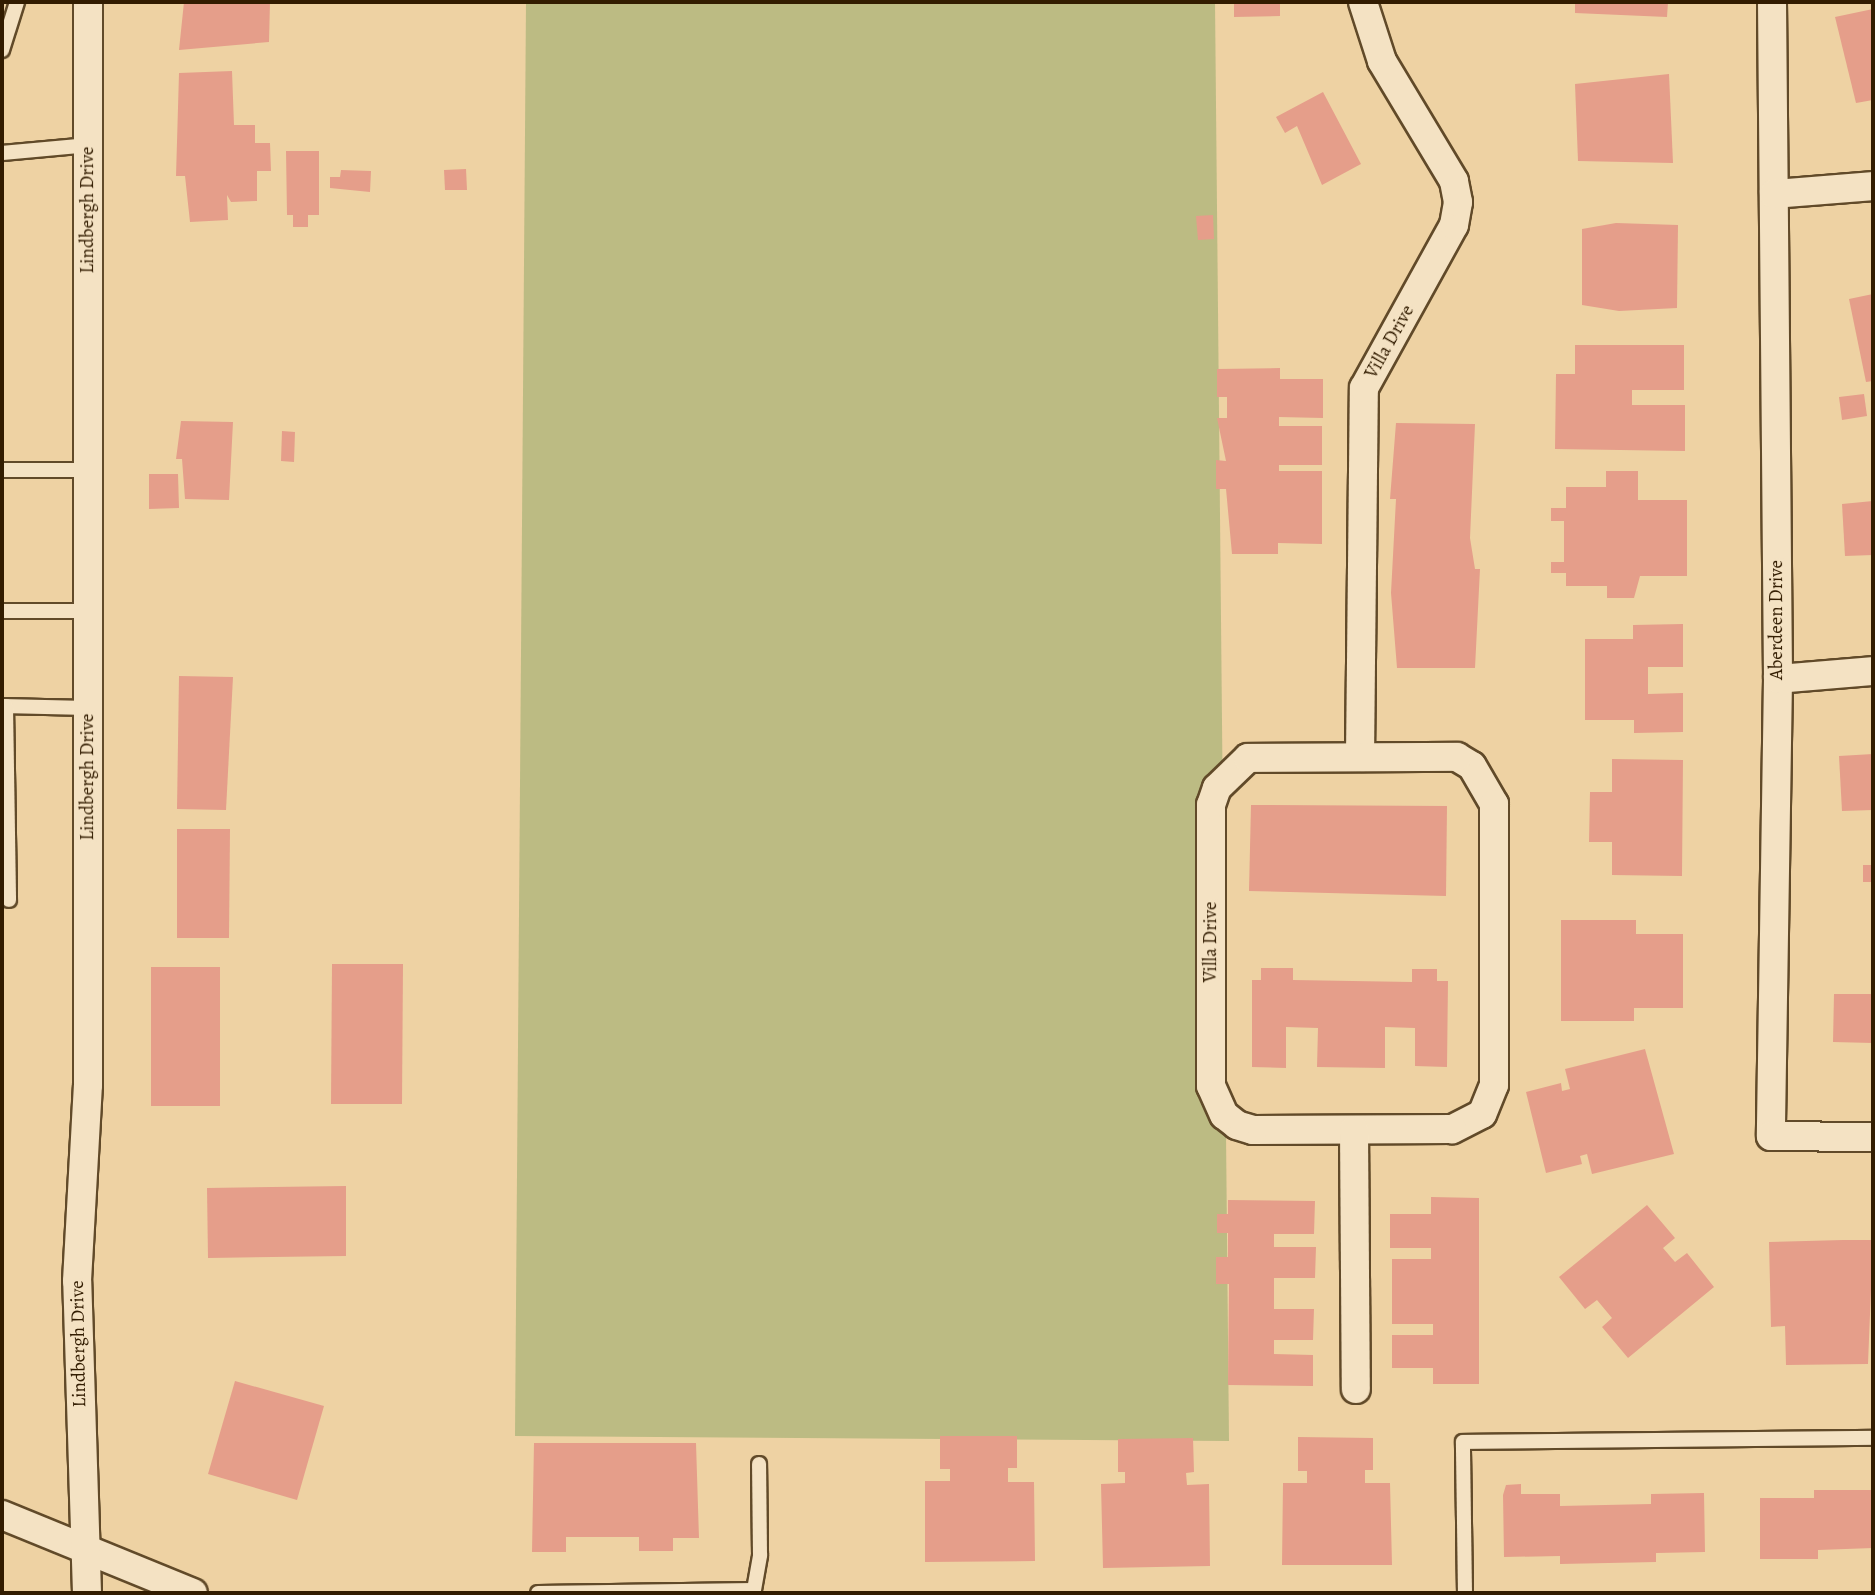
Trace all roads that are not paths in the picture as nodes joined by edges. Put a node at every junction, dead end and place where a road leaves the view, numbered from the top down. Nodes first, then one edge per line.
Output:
1 (17, 2) edge
2 (88, 2) edge
3 (1363, 2) edge
4 (1772, 2) edge
5 (2, 50) edge
6 (88, 145) junction
7 (2, 153) edge
8 (1873, 186) edge
9 (1773, 194) junction
10 (2, 470) edge
11 (88, 470) junction
12 (2, 611) edge
13 (88, 611) junction
14 (1873, 671) edge
15 (1777, 679) junction
16 (4, 706) edge
17 (88, 708) junction
18 (1360, 757) junction
19 (9, 900) dead end
20 (1354, 1130) junction
21 (1873, 1137) edge
22 (1356, 1390) dead end
23 (1873, 1438) edge
24 (759, 1464) dead end
25 (2, 1516) edge
26 (84, 1552) junction
27 (87, 1593) edge
28 (193, 1593) edge
29 (538, 1593) edge
30 (556, 1593) edge
31 (726, 1593) edge
32 (1465, 1593) edge

1 - 5 lane
2 - 6 street, Lindbergh Drive
3 - 18 street, Villa Drive
4 - 9 street, Aberdeen Drive
6 - 7 lane
6 - 11 street, Lindbergh Drive
8 - 9 street
9 - 15 street, Aberdeen Drive
10 - 11 lane
11 - 13 street, Lindbergh Drive
12 - 13 lane
13 - 17 street, Lindbergh Drive
14 - 15 street
15 - 21 street, Aberdeen Drive
16 - 17 lane
16 - 19 lane
17 - 26 street, Lindbergh Drive
18 - 20 street, Villa Drive
18 - 20 street, Villa Drive
20 - 22 street
23 - 32 lane
24 - 31 lane
25 - 26 street
26 - 27 street, Lindbergh Drive
26 - 28 street
29 - 30 lane
30 - 31 lane

